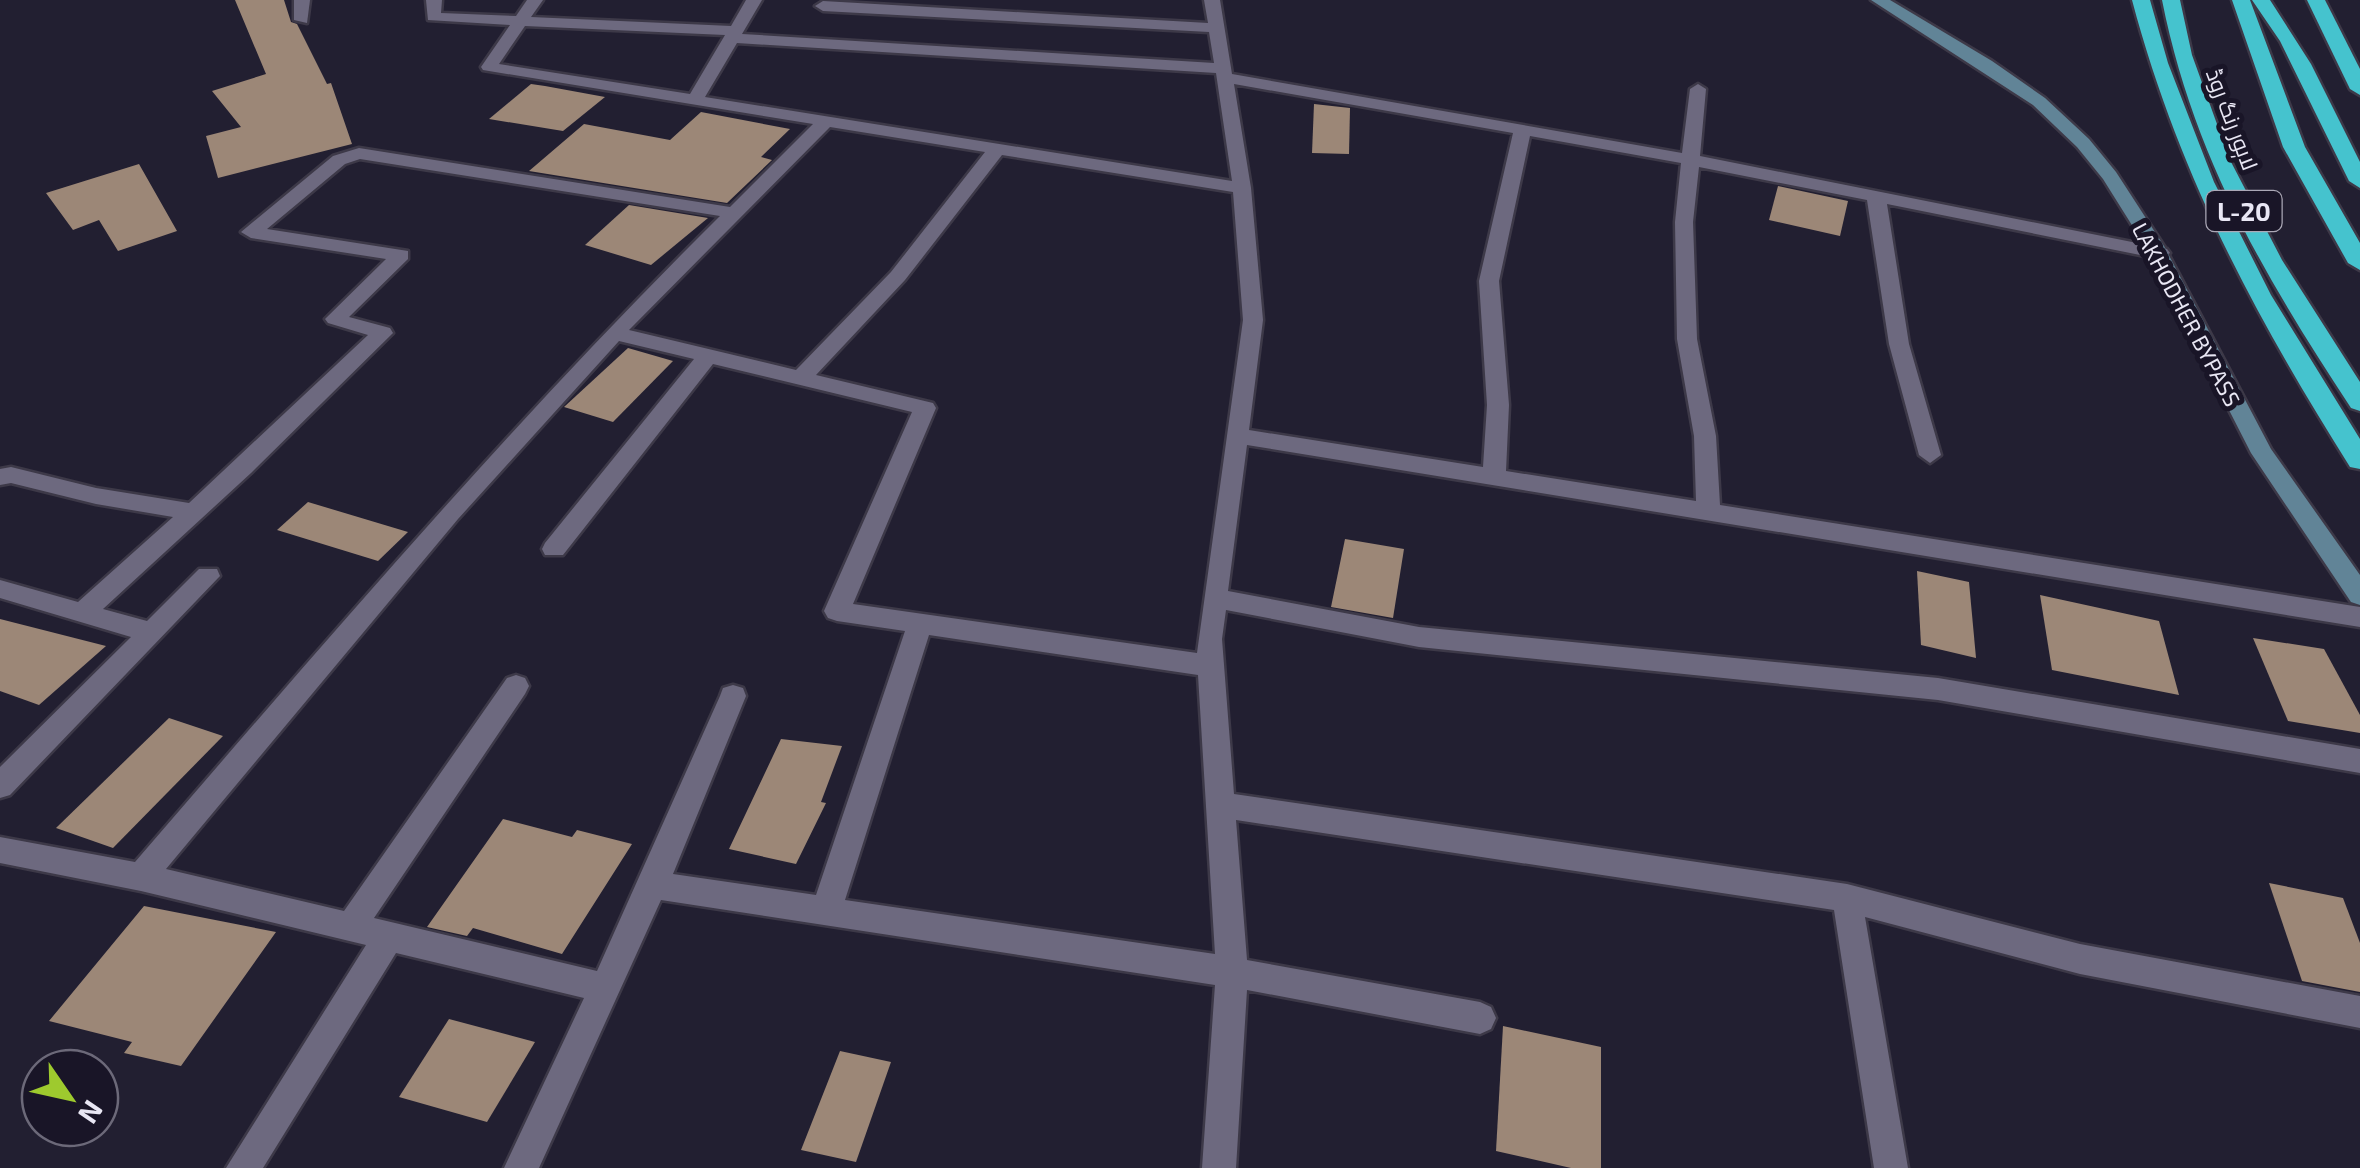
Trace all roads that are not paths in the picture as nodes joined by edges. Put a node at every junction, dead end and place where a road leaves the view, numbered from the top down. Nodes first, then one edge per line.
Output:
1 (302, 0) edge
2 (434, 0) edge
3 (535, 0) edge
4 (754, 0) edge
5 (1212, 0) edge
6 (1879, 0) edge
7 (2141, 0) edge
8 (2170, 0) edge
9 (2240, 0) edge
10 (2261, 0) edge
11 (2316, 0) edge
12 (823, 6) dead end
13 (520, 18) junction
14 (302, 20) dead end
15 (1218, 28) junction
16 (734, 34) junction
17 (1225, 74) junction
18 (1698, 89) dead end
19 (2360, 89) edge
20 (695, 100) junction
21 (826, 121) junction
22 (1523, 129) junction
23 (997, 149) junction
24 (1692, 160) junction
25 (2360, 181) edge
26 (1242, 188) junction
27 (1876, 196) junction
28 (734, 213) junction
29 (2160, 253) junction
30 (2360, 263) edge
31 (614, 333) junction
32 (708, 356) junction
33 (800, 378) junction
34 (2360, 402) edge
35 (1238, 436) junction
36 (1930, 455) dead end
37 (2360, 460) edge
38 (0, 477) edge
39 (1494, 478) junction
40 (194, 512) junction
41 (1708, 512) junction
42 (554, 548) dead end
43 (208, 576) dead end
44 (0, 589) edge
45 (2360, 595) edge
46 (1215, 598) junction
47 (82, 612) junction
48 (2360, 617) edge
49 (920, 622) junction
50 (152, 633) junction
51 (1211, 666) junction
52 (516, 686) dead end
53 (733, 696) dead end
54 (2360, 761) edge
55 (0, 786) edge
56 (1221, 805) junction
57 (0, 850) edge
58 (141, 876) junction
59 (653, 885) junction
60 (1847, 898) junction
61 (826, 911) junction
62 (351, 928) junction
63 (389, 936) junction
64 (1232, 972) junction
65 (604, 988) junction
66 (2360, 1012) edge
67 (1480, 1018) dead end
68 (243, 1168) edge
69 (521, 1168) edge
70 (1219, 1168) edge
71 (1892, 1168) edge

1 - 14 street
2 - 13 street
3 - 13 street
4 - 16 street
5 - 15 street
6 - 29 main road, LAKHODHER BYPASS
7 - 37 highway
8 - 34 highway, لاہور رنگ روڈ / L-20
9 - 30 highway, لاہور رنگ روڈ / L-20
10 - 25 highway
11 - 19 highway
12 - 15 street
13 - 16 street
13 - 20 street
15 - 17 street
16 - 17 street
16 - 20 street
17 - 22 street
17 - 26 street
18 - 24 street
20 - 21 street
21 - 23 street
21 - 28 street
22 - 24 street
22 - 39 street
23 - 26 street
23 - 33 street
24 - 27 street
24 - 41 street
26 - 35 street
27 - 29 street
27 - 36 street
28 - 31 street
28 - 40 street
29 - 45 main road, LAKHODHER BYPASS
31 - 32 street
31 - 58 street
32 - 33 street
32 - 42 street
33 - 49 street
35 - 39 street
35 - 46 street
38 - 40 street
39 - 41 street
40 - 47 street
41 - 48 street
43 - 50 street
44 - 47 street
46 - 51 street
46 - 54 street
47 - 50 street
49 - 51 street
49 - 61 street
50 - 55 street
51 - 56 street
52 - 62 street
53 - 59 street
56 - 60 street
56 - 64 street
57 - 58 street
58 - 62 street
59 - 61 street
59 - 65 street
60 - 66 street
60 - 71 street
61 - 64 street
62 - 63 street
63 - 65 street
63 - 68 street
64 - 67 street
64 - 70 street
65 - 69 street

